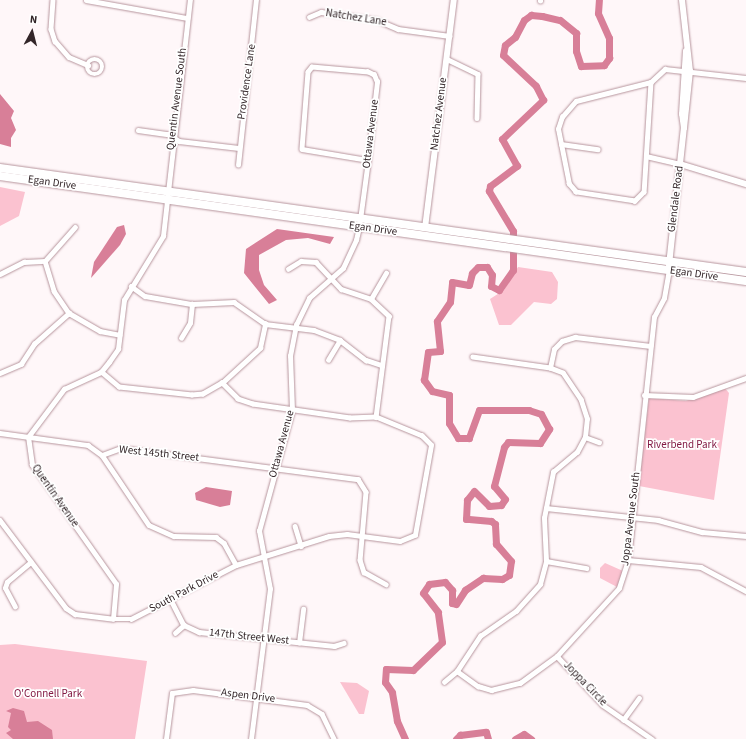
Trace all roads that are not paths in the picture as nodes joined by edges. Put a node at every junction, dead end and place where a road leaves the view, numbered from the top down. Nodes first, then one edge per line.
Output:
1 (53, 0) edge
2 (86, 0) edge
3 (190, 0) edge
4 (256, 0) edge
5 (454, 0) edge
6 (682, 0) edge
7 (308, 17) dead end
8 (187, 18) junction
9 (450, 36) junction
10 (446, 59) junction
11 (88, 65) dead end
12 (687, 71) junction
13 (746, 78) edge
14 (651, 82) junction
15 (477, 118) dead end
16 (138, 130) dead end
17 (173, 137) junction
18 (561, 144) junction
19 (239, 148) junction
20 (598, 149) dead end
21 (646, 156) junction
22 (368, 160) junction
23 (680, 164) junction
24 (238, 165) dead end
25 (0, 168) edge
26 (0, 176) edge
27 (746, 184) edge
28 (166, 195) junction
29 (359, 223) junction
30 (75, 227) dead end
31 (425, 228) junction
32 (45, 261) junction
33 (669, 266) junction
34 (288, 269) dead end
35 (746, 272) edge
36 (0, 274) edge
37 (386, 274) dead end
38 (333, 279) junction
39 (746, 280) edge
40 (131, 286) junction
41 (371, 299) junction
42 (192, 304) junction
43 (69, 313) junction
44 (265, 324) junction
45 (296, 325) junction
46 (120, 335) junction
47 (181, 338) dead end
48 (340, 340) junction
49 (650, 346) junction
50 (473, 357) dead end
51 (328, 360) dead end
52 (381, 365) junction
53 (550, 368) junction
54 (100, 372) junction
55 (0, 373) edge
56 (746, 378) edge
57 (222, 383) junction
58 (644, 395) junction
59 (292, 410) junction
60 (376, 417) junction
61 (0, 433) edge
62 (28, 437) junction
63 (585, 437) junction
64 (599, 442) dead end
65 (102, 455) junction
66 (277, 468) junction
67 (546, 508) junction
68 (631, 517) junction
69 (0, 520) edge
70 (295, 526) dead end
71 (362, 535) junction
72 (746, 536) edge
73 (301, 546) junction
74 (264, 556) junction
75 (628, 560) junction
76 (546, 561) junction
77 (31, 562) junction
78 (236, 565) junction
79 (586, 568) dead end
80 (386, 584) dead end
81 (746, 591) edge
82 (171, 600) junction
83 (15, 607) dead end
84 (303, 609) dead end
85 (113, 619) junction
86 (184, 625) junction
87 (176, 633) dead end
88 (263, 639) junction
89 (299, 643) junction
90 (344, 643) dead end
91 (557, 656) junction
92 (457, 671) junction
93 (444, 682) dead end
94 (256, 698) junction
95 (639, 698) dead end
96 (624, 720) junction
97 (166, 739) edge
98 (252, 739) edge
99 (334, 739) edge
100 (652, 739) edge

1 - 11 street
2 - 8 street
3 - 8 street, Quentin Avenue South
4 - 19 street, Providence Lane
5 - 9 street, Natchez Avenue
6 - 12 street, Glendale Road
7 - 9 street, Natchez Lane
8 - 17 street, Quentin Avenue South
9 - 10 street, Natchez Avenue
10 - 15 street
10 - 31 street, Natchez Avenue
12 - 13 street
12 - 14 street
12 - 23 street, Glendale Road
14 - 18 street
14 - 21 street
16 - 17 street
17 - 19 street
17 - 28 street, Quentin Avenue South
18 - 20 street
18 - 21 street
19 - 24 street, Providence Lane
21 - 23 street
22 - 22 street, Ottawa Avenue
22 - 29 street, Ottawa Avenue
23 - 27 street
23 - 33 street, Glendale Road
25 - 28 highway, Egan Drive
26 - 28 highway, Egan Drive
28 - 29 highway, Egan Drive
28 - 40 street
29 - 31 highway, Egan Drive
29 - 33 highway, Egan Drive
29 - 38 street, Ottawa Avenue
30 - 32 street
31 - 33 highway, Egan Drive
32 - 36 street
32 - 43 street
33 - 35 highway, Egan Drive
33 - 39 highway, Egan Drive
33 - 49 street, Joppa Avenue South
34 - 38 street
37 - 41 street
38 - 41 street
38 - 45 street, Ottawa Avenue
40 - 42 street
40 - 46 street
41 - 52 street
42 - 44 street
42 - 47 street
43 - 46 street
43 - 55 street
44 - 45 street
44 - 57 street
45 - 48 street
45 - 59 street, Ottawa Avenue
46 - 54 street
48 - 51 street
48 - 52 street
49 - 53 street
49 - 58 street, Joppa Avenue South
50 - 53 street
52 - 60 street
53 - 63 street
54 - 57 street
54 - 62 street
56 - 58 street
57 - 59 street
58 - 68 street, Joppa Avenue South
59 - 60 street
59 - 66 street, Ottawa Avenue
60 - 71 street, South Park Drive
61 - 62 street, West 145th Street
62 - 65 street, West 145th Street
62 - 85 street, Quentin Avenue
63 - 64 street
63 - 67 street
65 - 66 street, West 145th Street
65 - 78 street
66 - 71 street, West 145th Street
66 - 74 street, Ottawa Avenue
67 - 68 street
67 - 76 street
68 - 72 street
68 - 75 street, Joppa Avenue South
69 - 77 street, South Park Drive
70 - 73 street
71 - 73 street, South Park Drive
71 - 80 street
73 - 74 street, South Park Drive
74 - 78 street, South Park Drive
74 - 88 street, Ottawa Avenue
75 - 81 street
75 - 91 street, Joppa Avenue South
76 - 79 street
76 - 92 street
77 - 83 street
77 - 85 street, South Park Drive
78 - 82 street, South Park Drive
82 - 85 street, South Park Drive
82 - 86 street
84 - 89 street
86 - 87 street
86 - 88 street, 147th Street West
88 - 89 street, 147th Street West
88 - 94 street, Ottawa Avenue
89 - 90 street, 147th Street West
91 - 92 street, Joppa Avenue South
91 - 96 street, Joppa Circle
92 - 93 street
94 - 97 street, Aspen Drive
94 - 98 street, Ottawa Avenue
94 - 99 street, Aspen Drive
95 - 96 street
96 - 100 street, Joppa Circle

